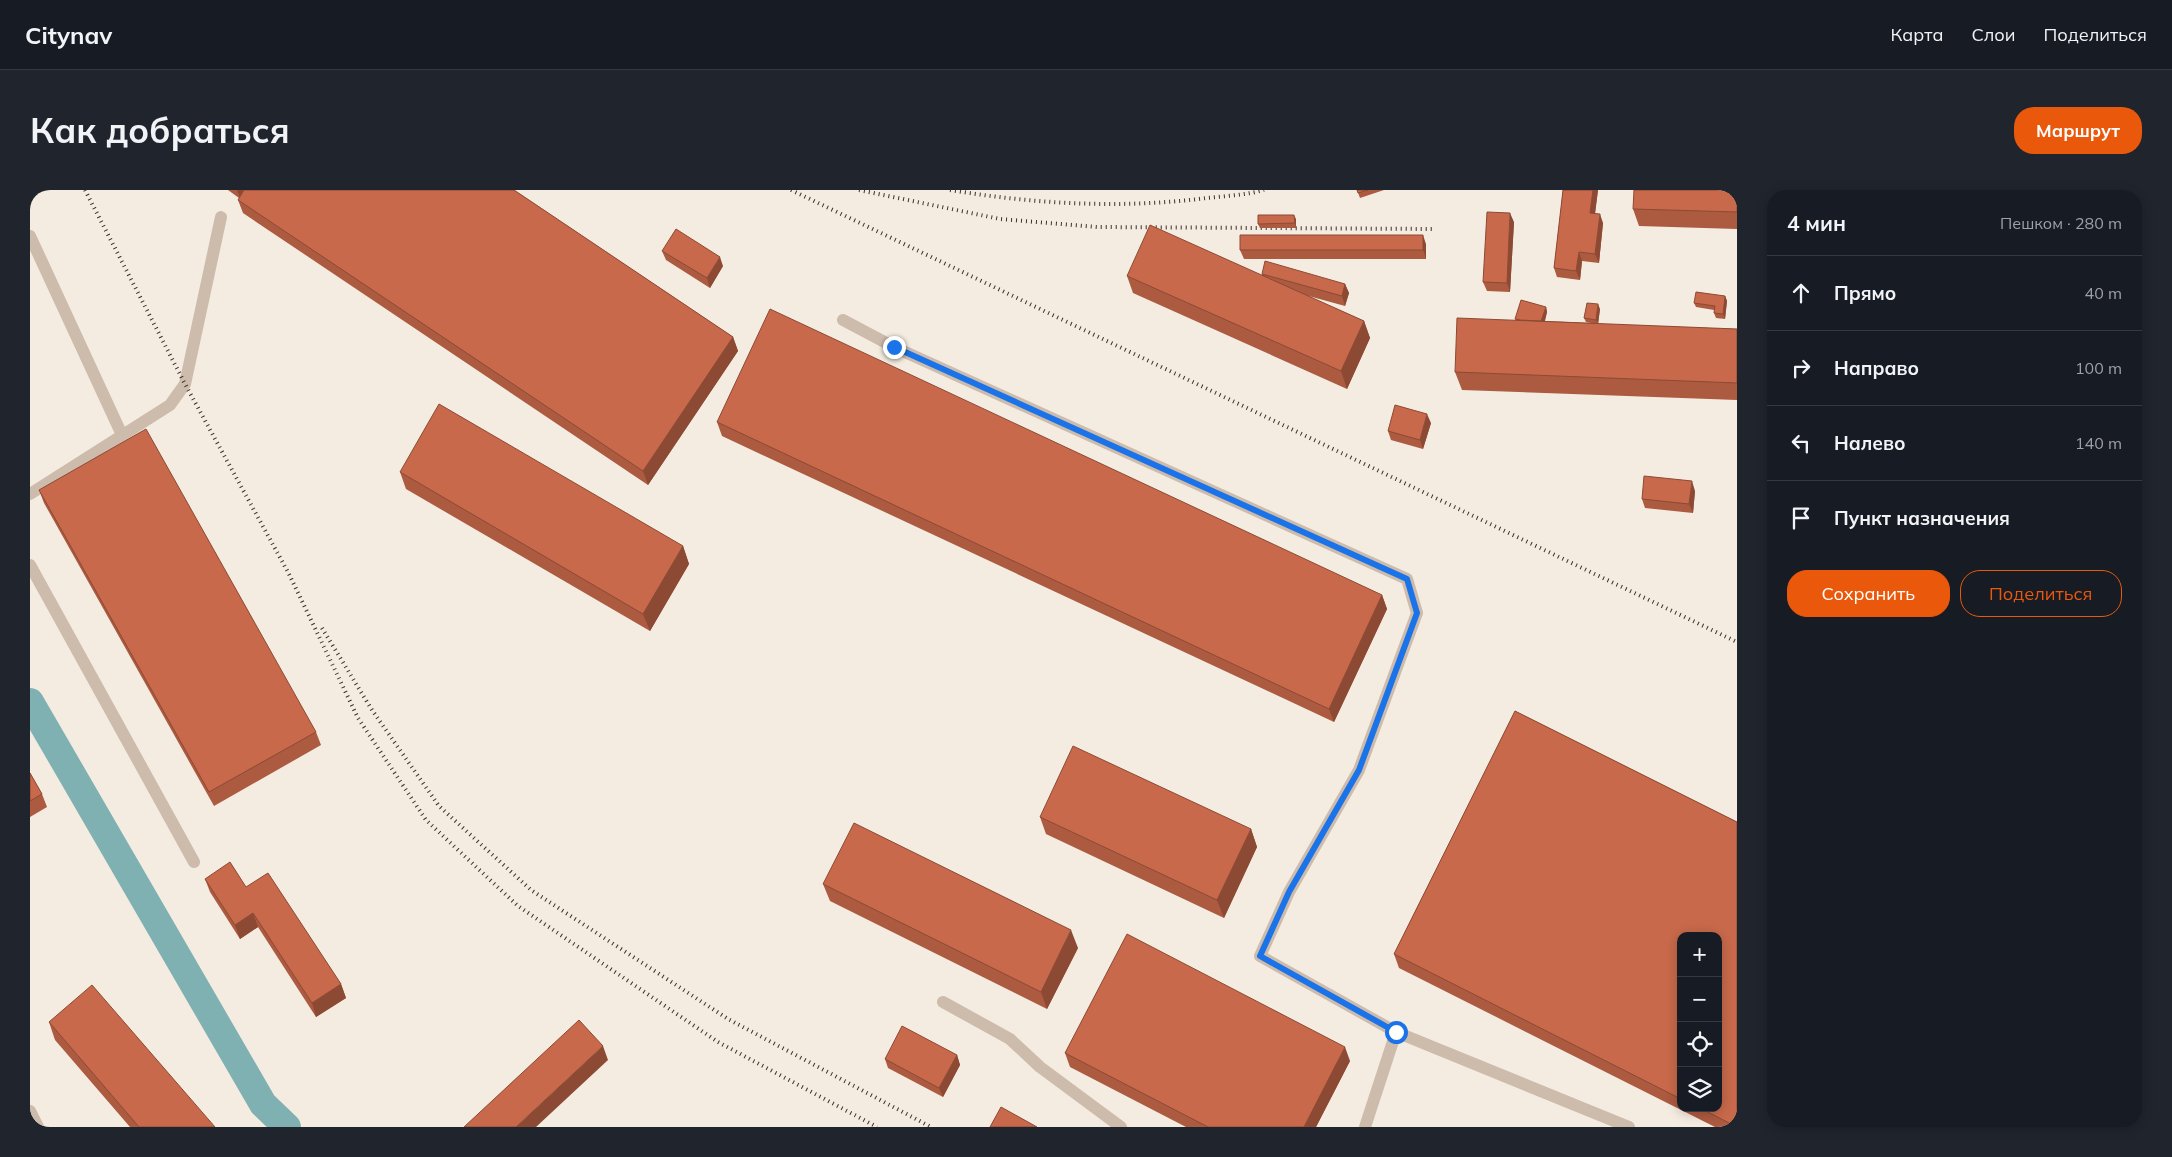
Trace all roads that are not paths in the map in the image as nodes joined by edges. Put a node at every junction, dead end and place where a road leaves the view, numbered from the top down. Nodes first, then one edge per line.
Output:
1 (221, 217) dead end
2 (30, 236) edge
3 (843, 320) dead end
4 (122, 435) junction
5 (30, 494) edge
6 (30, 565) edge
7 (194, 862) dead end
8 (943, 1002) dead end
9 (1396, 1032) junction
10 (30, 1111) edge
11 (38, 1127) edge
12 (1121, 1127) edge
13 (1365, 1127) edge
14 (1629, 1127) edge

1 - 4 lane
2 - 4 lane
3 - 9 lane
4 - 5 lane
6 - 7 lane
8 - 12 lane
9 - 13 lane
9 - 14 lane
10 - 11 lane

